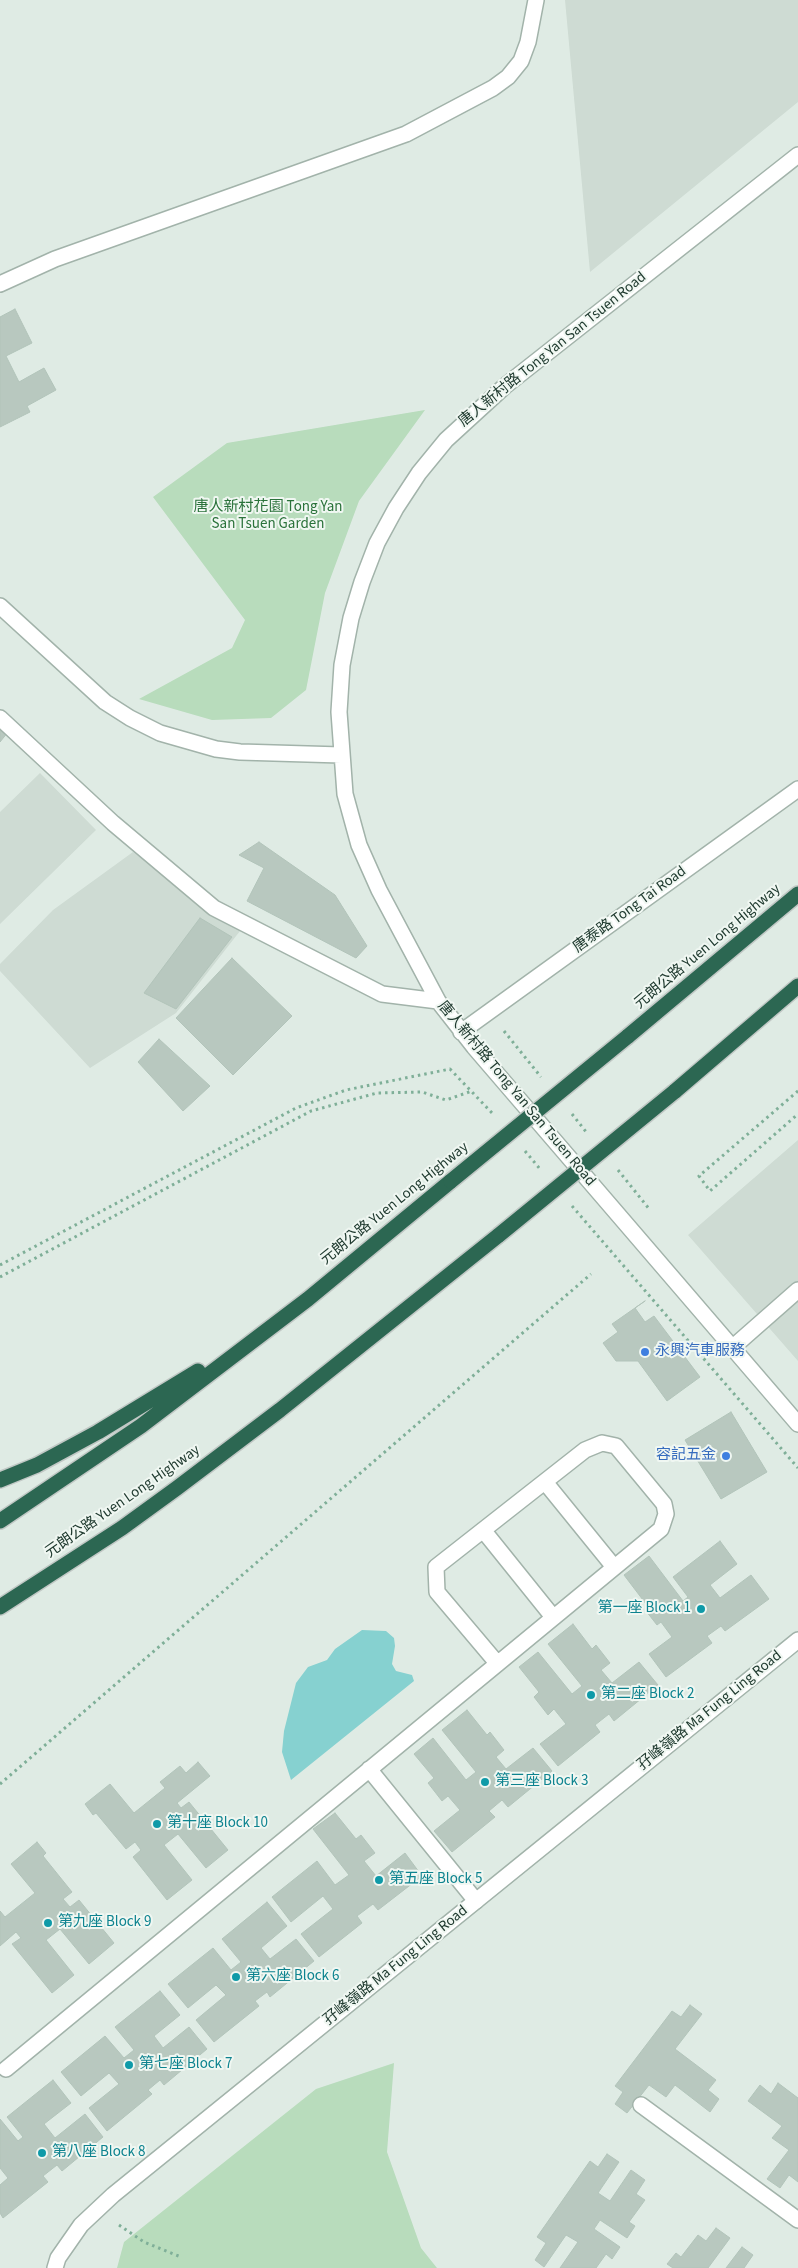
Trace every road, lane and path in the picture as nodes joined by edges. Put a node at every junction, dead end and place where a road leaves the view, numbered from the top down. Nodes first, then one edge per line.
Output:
1 (536, 0) edge
2 (798, 155) edge
3 (0, 284) edge
4 (0, 606) edge
5 (0, 718) edge
6 (341, 755) junction
7 (798, 789) edge
8 (798, 894) edge
9 (798, 986) edge
10 (438, 1001) junction
11 (502, 1029) dead end
12 (461, 1032) junction
13 (545, 1081) dead end
14 (472, 1091) dead end
15 (798, 1091) edge
16 (569, 1111) dead end
17 (798, 1114) edge
18 (588, 1133) dead end
19 (612, 1163) dead end
20 (655, 1215) dead end
21 (590, 1274) dead end
22 (0, 1278) edge
23 (798, 1290) edge
24 (308, 1298) junction
25 (732, 1348) junction
26 (798, 1424) edge
27 (0, 1480) edge
28 (545, 1482) junction
29 (0, 1521) edge
30 (483, 1530) junction
31 (614, 1567) junction
32 (0, 1607) edge
33 (553, 1617) junction
34 (798, 1640) edge
35 (497, 1663) junction
36 (369, 1769) junction
37 (0, 1784) edge
38 (476, 1901) junction
39 (6, 2069) dead end
40 (641, 2105) dead end
41 (101, 2207) junction
42 (798, 2220) edge
43 (182, 2257) dead end
44 (55, 2268) edge

1 - 3 street
2 - 6 street, 唐人新村路 Tong Yan San Tsuen Road
4 - 6 street
5 - 10 street
6 - 10 street, 唐人新村路 Tong Yan San Tsuen Road
7 - 12 street, 唐泰路 Tong Tai Road
8 - 24 highway, 元朗公路 Yuen Long Highway, bridge
9 - 32 highway, 元朗公路 Yuen Long Highway, bridge
10 - 12 street, 唐人新村路 Tong Yan San Tsuen Road
11 - 13 path
12 - 25 street, 唐人新村路 Tong Yan San Tsuen Road
14 - 22 path
15 - 17 path
16 - 18 path
19 - 20 path
21 - 37 path
23 - 25 street
24 - 27 highway
24 - 29 highway, 元朗公路 Yuen Long Highway
25 - 26 street, 唐人新村路 Tong Yan San Tsuen Road
28 - 30 street
28 - 31 street
28 - 31 street
30 - 33 street
30 - 35 street
31 - 33 street
33 - 35 street
34 - 38 street, 孖峰嶺路 Ma Fung Ling Road
35 - 36 street
36 - 38 street
36 - 39 street
38 - 41 street, 孖峰嶺路 Ma Fung Ling Road
40 - 42 street
41 - 43 path
41 - 44 street, 孖峰嶺路 Ma Fung Ling Road

